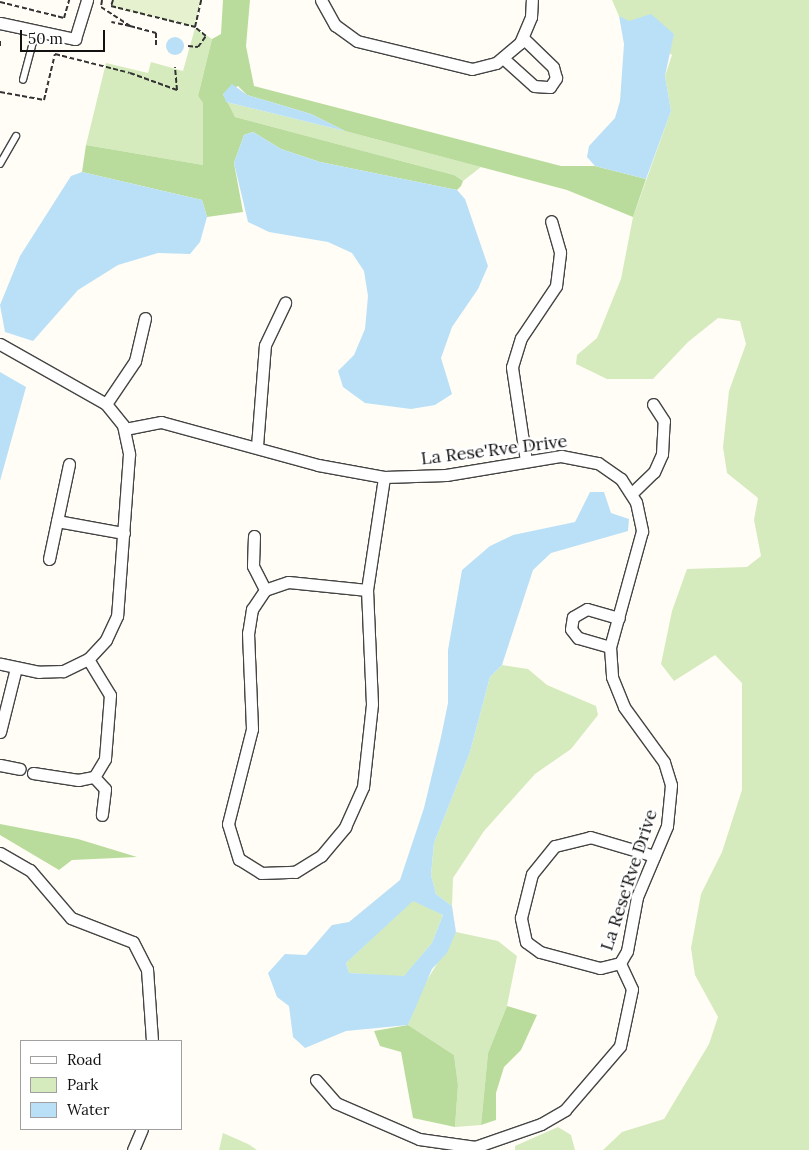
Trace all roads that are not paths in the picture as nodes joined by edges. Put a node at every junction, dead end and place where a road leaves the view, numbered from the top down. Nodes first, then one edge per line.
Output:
1 (87, 0) edge
2 (321, 0) edge
3 (532, 0) edge
4 (0, 23) edge
5 (36, 31) junction
6 (523, 38) junction
7 (504, 59) junction
8 (23, 80) dead end
9 (16, 136) dead end
10 (0, 164) edge
11 (551, 221) dead end
12 (285, 303) dead end
13 (145, 318) dead end
14 (0, 344) edge
15 (106, 404) junction
16 (653, 404) dead end
17 (125, 429) junction
18 (256, 446) junction
19 (526, 462) junction
20 (69, 464) dead end
21 (384, 477) junction
22 (632, 493) junction
23 (57, 522) junction
24 (124, 533) junction
25 (254, 536) dead end
26 (49, 559) dead end
27 (265, 590) junction
28 (367, 590) junction
29 (619, 618) junction
30 (610, 647) junction
31 (88, 659) junction
32 (0, 664) edge
33 (16, 668) junction
34 (0, 732) edge
35 (0, 765) edge
36 (20, 769) dead end
37 (33, 773) dead end
38 (94, 777) junction
39 (102, 815) dead end
40 (0, 853) edge
41 (654, 856) junction
42 (620, 963) junction
43 (152, 1040) edge
44 (316, 1080) dead end
45 (142, 1130) edge
46 (475, 1148) edge
47 (133, 1150) edge

1 - 5 street
2 - 7 street
3 - 6 street
4 - 5 street
5 - 8 lane
6 - 7 street
6 - 7 street
9 - 10 lane
11 - 19 street
12 - 18 street
13 - 15 street
14 - 15 street
15 - 17 street
16 - 22 street
17 - 18 street, La Rese'Rve Drive
17 - 24 street
18 - 21 street, La Rese'Rve Drive
19 - 21 street, La Rese'Rve Drive
19 - 22 street, La Rese'Rve Drive
20 - 23 street
21 - 28 street
22 - 29 street, La Rese'Rve Drive
23 - 24 street
23 - 26 street
24 - 31 street
25 - 27 street
27 - 28 street
27 - 28 street
29 - 30 street, La Rese'Rve Drive
29 - 30 street
30 - 41 street, La Rese'Rve Drive
31 - 33 street
31 - 38 street
32 - 33 street
33 - 34 street
35 - 36 street
37 - 38 street
38 - 39 street
40 - 43 street
41 - 42 street, La Rese'Rve Drive
41 - 42 street
42 - 46 street, La Rese'Rve Drive
44 - 46 street, La Rese'Rve Drive
45 - 47 street

